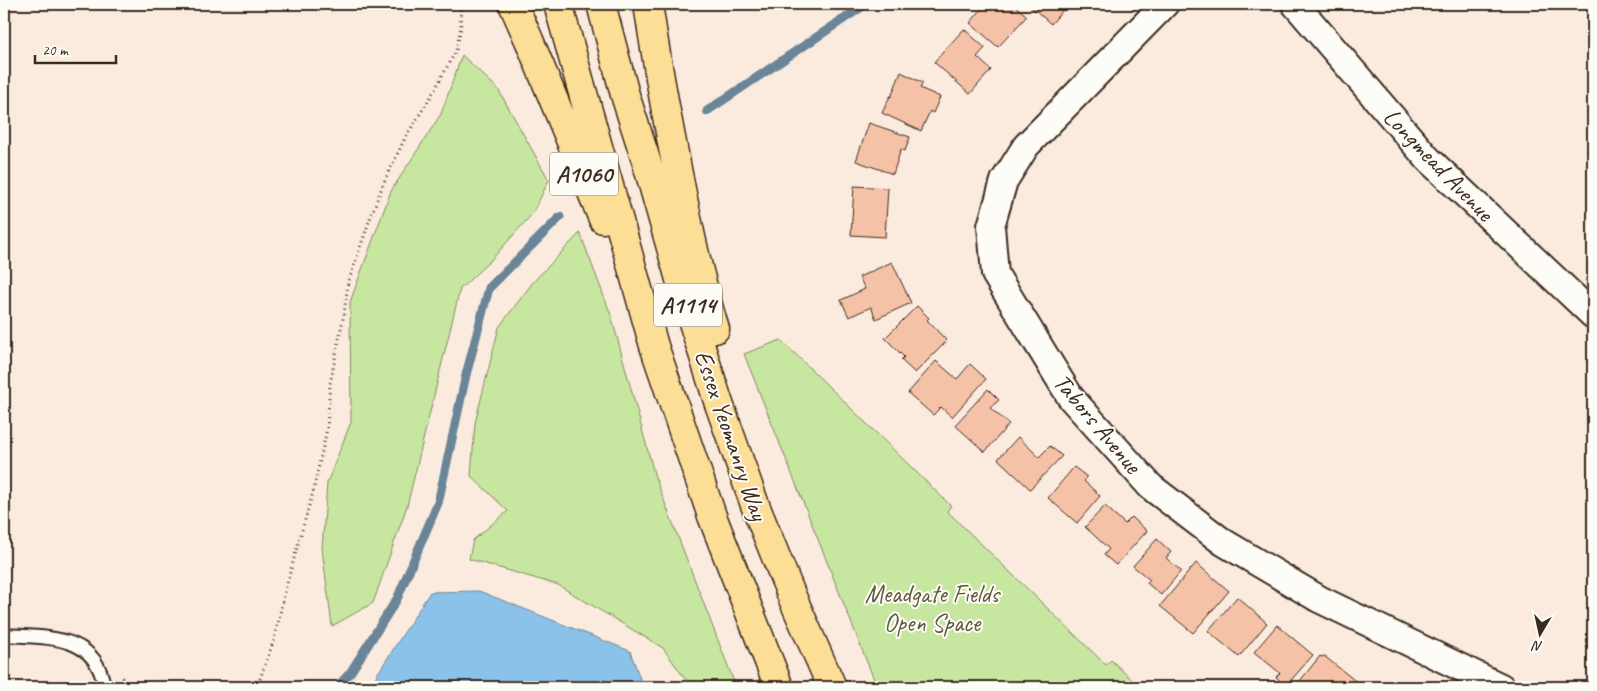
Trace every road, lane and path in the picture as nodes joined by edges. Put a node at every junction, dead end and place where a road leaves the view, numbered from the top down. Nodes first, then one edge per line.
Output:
1 (460, 4) edge
2 (512, 4) edge
3 (558, 4) edge
4 (601, 4) edge
5 (648, 4) edge
6 (1165, 4) edge
7 (1307, 8) edge
8 (1593, 315) edge
9 (654, 346) junction
10 (793, 599) junction
11 (4, 635) edge
12 (104, 687) edge
13 (254, 687) edge
14 (779, 687) edge
15 (832, 687) edge
16 (1501, 687) edge

1 - 13 path
2 - 9 main road, A1060
3 - 9 main road, Essex Yeomanry Way / A1114
4 - 10 main road, Essex Yeomanry Way / A1114
5 - 10 main road, A1114
6 - 16 street, Tabors Avenue
7 - 8 street, Longmead Avenue
9 - 14 main road, Essex Yeomanry Way / A1114
10 - 15 main road, Essex Yeomanry Way / A1114
11 - 12 lane

